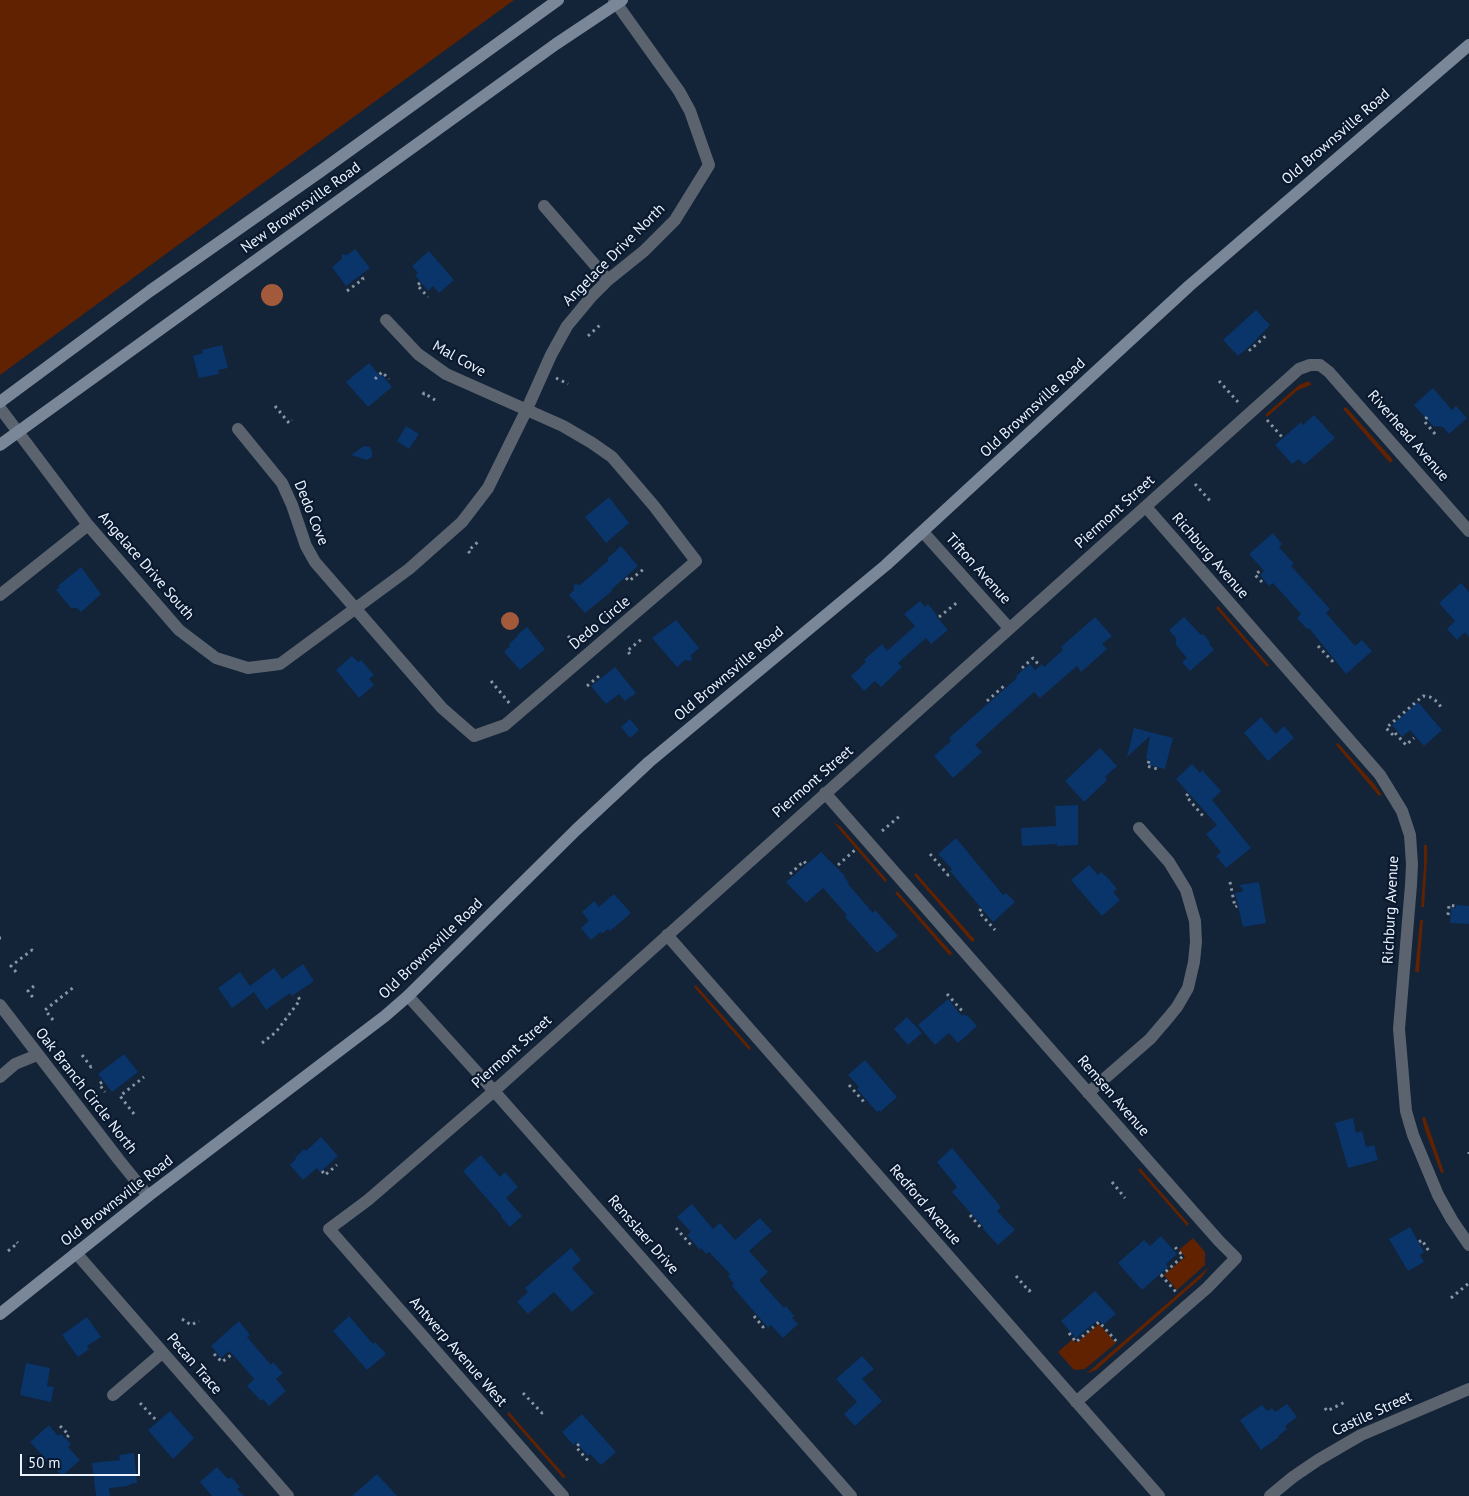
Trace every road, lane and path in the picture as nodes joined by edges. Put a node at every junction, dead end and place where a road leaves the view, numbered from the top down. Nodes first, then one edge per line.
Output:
1 (558, 0) edge
2 (618, 1) edge
3 (1469, 45) edge
4 (544, 206) dead end
5 (361, 276) dead end
6 (608, 280) junction
7 (420, 283) dead end
8 (347, 291) dead end
9 (428, 297) dead end
10 (386, 320) dead end
11 (602, 327) dead end
12 (1268, 334) dead end
13 (588, 336) dead end
14 (1249, 349) dead end
15 (1320, 365) joint
16 (556, 378) dead end
17 (375, 379) dead end
18 (389, 379) dead end
19 (1219, 381) dead end
20 (568, 384) dead end
21 (423, 395) dead end
22 (435, 400) dead end
23 (0, 402) edge
24 (1238, 402) dead end
25 (275, 406) dead end
26 (0, 408) edge
27 (526, 411) junction
28 (1427, 417) dead end
29 (292, 420) dead end
30 (1267, 420) dead end
31 (238, 429) dead end
32 (18, 432) junction
33 (1436, 435) dead end
34 (1282, 437) dead end
35 (0, 445) edge
36 (1195, 484) dead end
37 (1212, 502) dead end
38 (1146, 507) junction
39 (88, 525) junction
40 (1469, 531) edge
41 (923, 532) junction
42 (480, 540) dead end
43 (470, 553) dead end
44 (645, 568) dead end
45 (1262, 569) dead end
46 (626, 578) dead end
47 (1262, 582) dead end
48 (0, 595) edge
49 (959, 601) dead end
50 (355, 608) junction
51 (939, 618) dead end
52 (1009, 628) junction
53 (568, 636) dead end
54 (643, 638) dead end
55 (1318, 646) dead end
56 (579, 648) dead end
57 (630, 654) dead end
58 (1334, 659) dead end
59 (1039, 665) dead end
60 (1022, 668) dead end
61 (601, 678) dead end
62 (491, 681) dead end
63 (1004, 685) dead end
64 (587, 686) dead end
65 (987, 701) dead end
66 (510, 706) dead end
67 (1443, 709) dead end
68 (1414, 738) dead end
69 (1148, 761) dead end
70 (1157, 769) dead end
71 (825, 793) junction
72 (1188, 794) dead end
73 (901, 815) dead end
74 (1203, 816) dead end
75 (1139, 828) dead end
76 (882, 831) dead end
77 (854, 850) dead end
78 (930, 854) dead end
79 (806, 864) dead end
80 (838, 865) dead end
81 (950, 872) dead end
82 (790, 874) dead end
83 (1230, 882) dead end
84 (1237, 906) dead end
85 (1455, 906) dead end
86 (981, 909) dead end
87 (1448, 915) dead end
88 (995, 930) dead end
89 (667, 935) junction
90 (33, 951) dead end
91 (16, 972) dead end
92 (34, 986) dead end
93 (74, 987) dead end
94 (947, 994) dead end
95 (297, 995) dead end
96 (408, 996) junction
97 (34, 998) dead end
98 (0, 1006) edge
99 (964, 1013) dead end
100 (53, 1020) dead end
101 (262, 1043) dead end
102 (37, 1055) junction
103 (82, 1055) dead end
104 (93, 1065) dead end
105 (0, 1076) edge
106 (144, 1077) dead end
107 (102, 1082) dead end
108 (849, 1085) dead end
109 (494, 1090) junction
110 (105, 1092) dead end
111 (1088, 1093) junction
112 (866, 1101) dead end
113 (134, 1114) dead end
114 (336, 1164) dead end
115 (322, 1172) dead end
116 (1112, 1182) dead end
117 (148, 1196) junction
118 (1125, 1198) dead end
119 (970, 1215) dead end
120 (982, 1226) dead end
121 (676, 1228) dead end
122 (329, 1229) joint
123 (17, 1242) dead end
124 (1419, 1242) dead end
125 (693, 1243) dead end
126 (1469, 1244) edge
127 (1174, 1246) dead end
128 (8, 1251) dead end
129 (76, 1253) junction
130 (1430, 1253) dead end
131 (1016, 1276) dead end
132 (1469, 1283) edge
133 (1032, 1289) dead end
134 (1176, 1292) dead end
135 (1451, 1298) dead end
136 (0, 1314) edge
137 (754, 1316) dead end
138 (182, 1319) dead end
139 (199, 1321) dead end
140 (765, 1326) dead end
141 (1069, 1333) dead end
142 (1118, 1343) dead end
143 (162, 1353) junction
144 (214, 1354) dead end
145 (231, 1355) dead end
146 (1469, 1389) edge
147 (523, 1393) dead end
148 (113, 1395) dead end
149 (1076, 1402) junction
150 (1345, 1402) dead end
151 (140, 1403) dead end
152 (1326, 1408) dead end
153 (544, 1411) dead end
154 (157, 1421) dead end
155 (60, 1426) dead end
156 (66, 1438) dead end
157 (579, 1444) dead end
158 (590, 1463) dead end
159 (288, 1496) edge
160 (563, 1496) edge
161 (851, 1496) edge
162 (1159, 1496) edge
163 (1270, 1496) edge

1 - 23 street, New Brownsville Road
2 - 6 street, Angelace Drive North
2 - 32 street, New Brownsville Road
3 - 41 street, Old Brownsville Road
4 - 6 street
5 - 8 path
6 - 27 street, Angelace Drive North
7 - 9 path
10 - 27 street, Mal Cove
11 - 13 path
12 - 14 path
15 - 38 street, Piermont Street
15 - 40 street, Riverhead Avenue
16 - 20 path
17 - 18 path
19 - 24 path
21 - 22 path
25 - 29 path
26 - 32 street, Angelace Drive South
27 - 50 street, Angelace Drive North
27 - 50 street, Dedo Circle
28 - 33 path
30 - 34 path
31 - 50 street, Dedo Cove
32 - 35 street, New Brownsville Road
32 - 39 street, Angelace Drive South
36 - 37 path
38 - 52 street, Piermont Street
38 - 126 street, Richburg Avenue
39 - 48 street
39 - 50 street, Angelace Drive South
41 - 52 street, Tifton Avenue
41 - 96 street, Old Brownsville Road
42 - 43 path
44 - 46 path
45 - 47 path
49 - 51 path
52 - 71 street, Piermont Street
53 - 56 path
54 - 57 path
55 - 58 path
59 - 60 path
61 - 64 path
62 - 66 path
63 - 65 path
67 - 68 path
69 - 70 path
71 - 89 street, Piermont Street
71 - 111 street, Remsen Avenue
72 - 74 path
73 - 76 path
75 - 111 street
77 - 80 path
78 - 81 path
79 - 82 path
83 - 84 path
85 - 87 path
86 - 88 path
89 - 109 street, Piermont Street
89 - 149 street, Redford Avenue
90 - 91 path
92 - 97 path
93 - 100 path
94 - 99 path
95 - 101 path
96 - 109 street, Rensslaer Drive
96 - 117 street, Old Brownsville Road
98 - 102 street, Oak Branch Circle North
102 - 105 street
102 - 117 street, Oak Branch Circle North
103 - 104 path
106 - 113 path
107 - 110 path
108 - 112 path
109 - 122 street, Piermont Street
109 - 161 street, Rensslaer Drive
111 - 149 street, Remsen Avenue
114 - 115 path
116 - 118 path
117 - 129 street, Old Brownsville Road
119 - 120 path
121 - 125 path
122 - 160 street, Antwerp Avenue West
123 - 128 path
124 - 130 path
127 - 134 path
129 - 136 street, Old Brownsville Road
129 - 143 street, Pecan Trace
131 - 133 path
132 - 135 path
137 - 140 path
138 - 139 path
141 - 142 path
143 - 148 street
143 - 159 street, Pecan Trace
144 - 145 path
146 - 163 street, Castile Street
147 - 153 path
149 - 162 street, Redford Avenue
150 - 152 path
151 - 154 path
155 - 156 path
157 - 158 path

